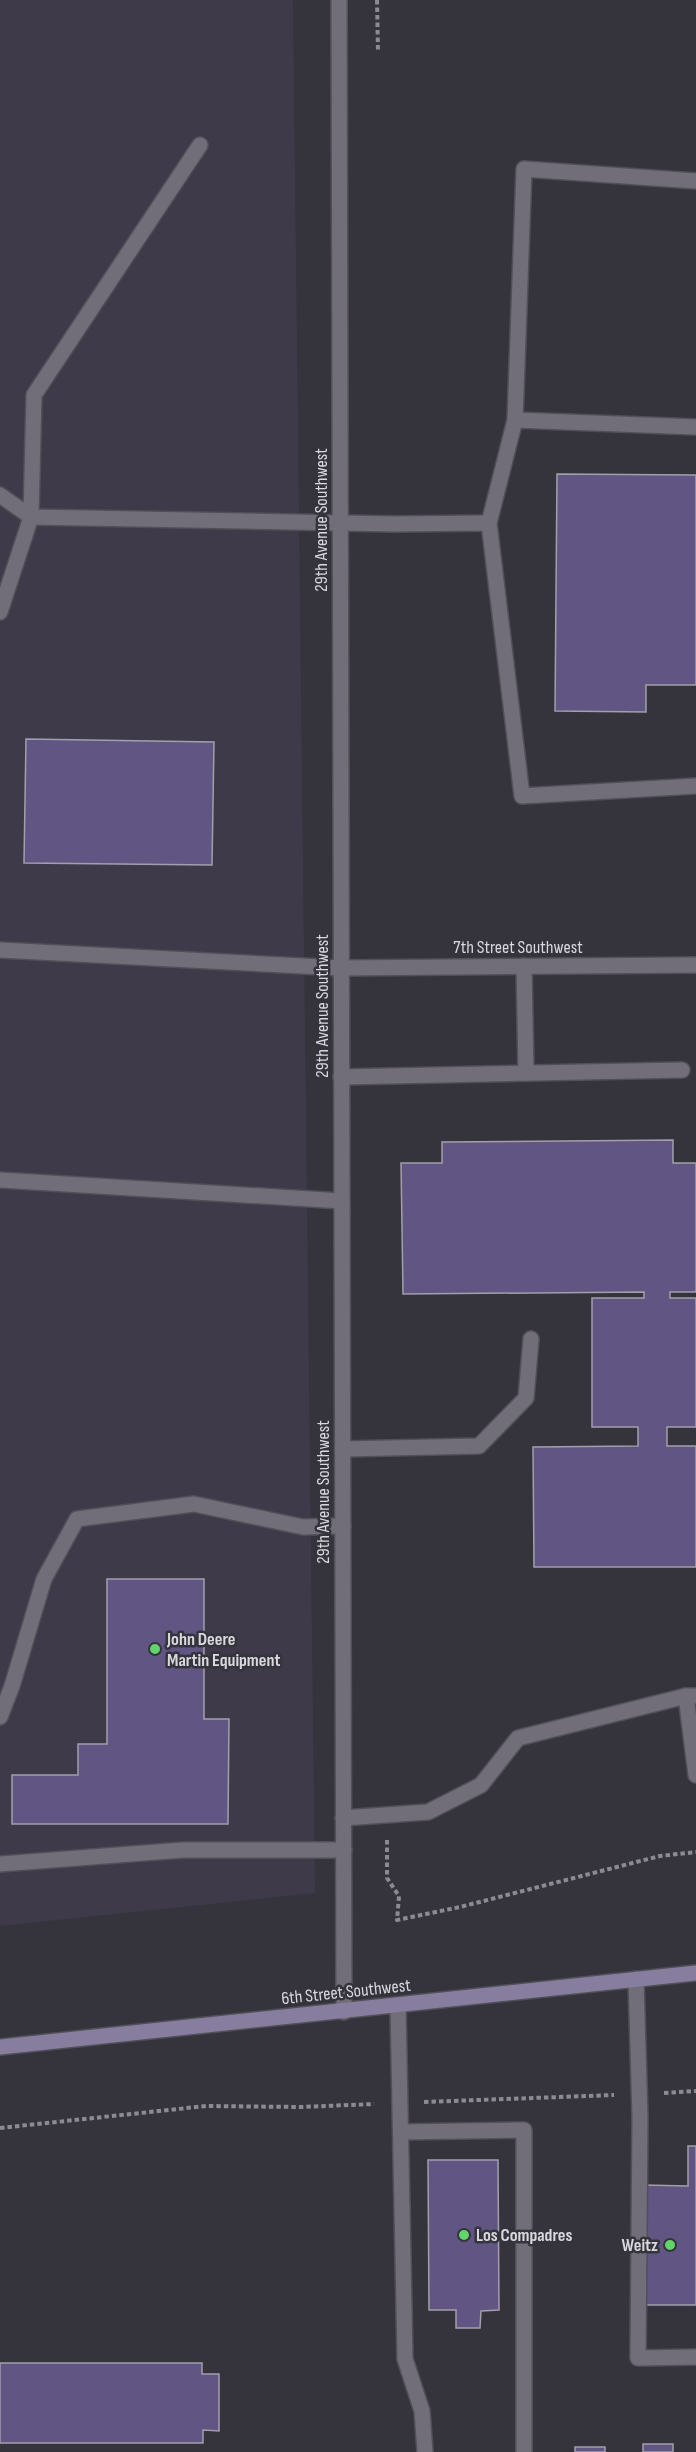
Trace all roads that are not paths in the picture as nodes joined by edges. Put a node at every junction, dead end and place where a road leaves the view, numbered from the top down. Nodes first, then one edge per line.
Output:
1 (339, 0) edge
2 (200, 145) dead end
3 (696, 181) edge
4 (515, 420) junction
5 (696, 427) edge
6 (0, 495) edge
7 (31, 517) junction
8 (340, 523) junction
9 (489, 523) junction
10 (0, 612) edge
11 (696, 786) edge
12 (0, 950) edge
13 (696, 965) edge
14 (524, 966) junction
15 (341, 968) junction
16 (682, 1070) dead end
17 (526, 1073) junction
18 (341, 1077) junction
19 (0, 1180) edge
20 (342, 1201) junction
21 (531, 1339) dead end
22 (343, 1449) junction
23 (343, 1526) junction
24 (691, 1696) edge
25 (0, 1717) edge
26 (696, 1775) edge
27 (343, 1818) junction
28 (344, 1850) junction
29 (0, 1864) edge
30 (696, 1973) edge
31 (636, 1979) junction
32 (398, 2006) junction
33 (344, 2012) junction
34 (0, 2047) edge
35 (401, 2132) junction
36 (696, 2356) edge
37 (425, 2452) edge
38 (524, 2452) edge

1 - 8 street, 29th Avenue Southwest
2 - 7 street
3 - 4 street
4 - 5 street
4 - 9 street
6 - 7 street
7 - 8 street
7 - 10 street
8 - 9 street
8 - 15 street, 29th Avenue Southwest
9 - 11 street
12 - 15 street, 7th Street Southwest
13 - 14 street, 7th Street Southwest
14 - 15 street, 7th Street Southwest
14 - 17 street
15 - 18 street, 29th Avenue Southwest
16 - 17 street
17 - 18 street
18 - 20 street, 29th Avenue Southwest
19 - 20 street
20 - 22 street, 29th Avenue Southwest
21 - 22 street
22 - 23 street, 29th Avenue Southwest
23 - 25 street
23 - 27 street, 29th Avenue Southwest
24 - 26 street
24 - 27 street
27 - 28 street, 29th Avenue Southwest
28 - 29 street
28 - 33 street, 29th Avenue Southwest
30 - 31 main road, 6th Street Southwest
31 - 32 main road, 6th Street Southwest
31 - 36 street
32 - 33 main road, 6th Street Southwest
32 - 35 street
33 - 34 main road, 6th Street Southwest
35 - 37 street
35 - 38 street

